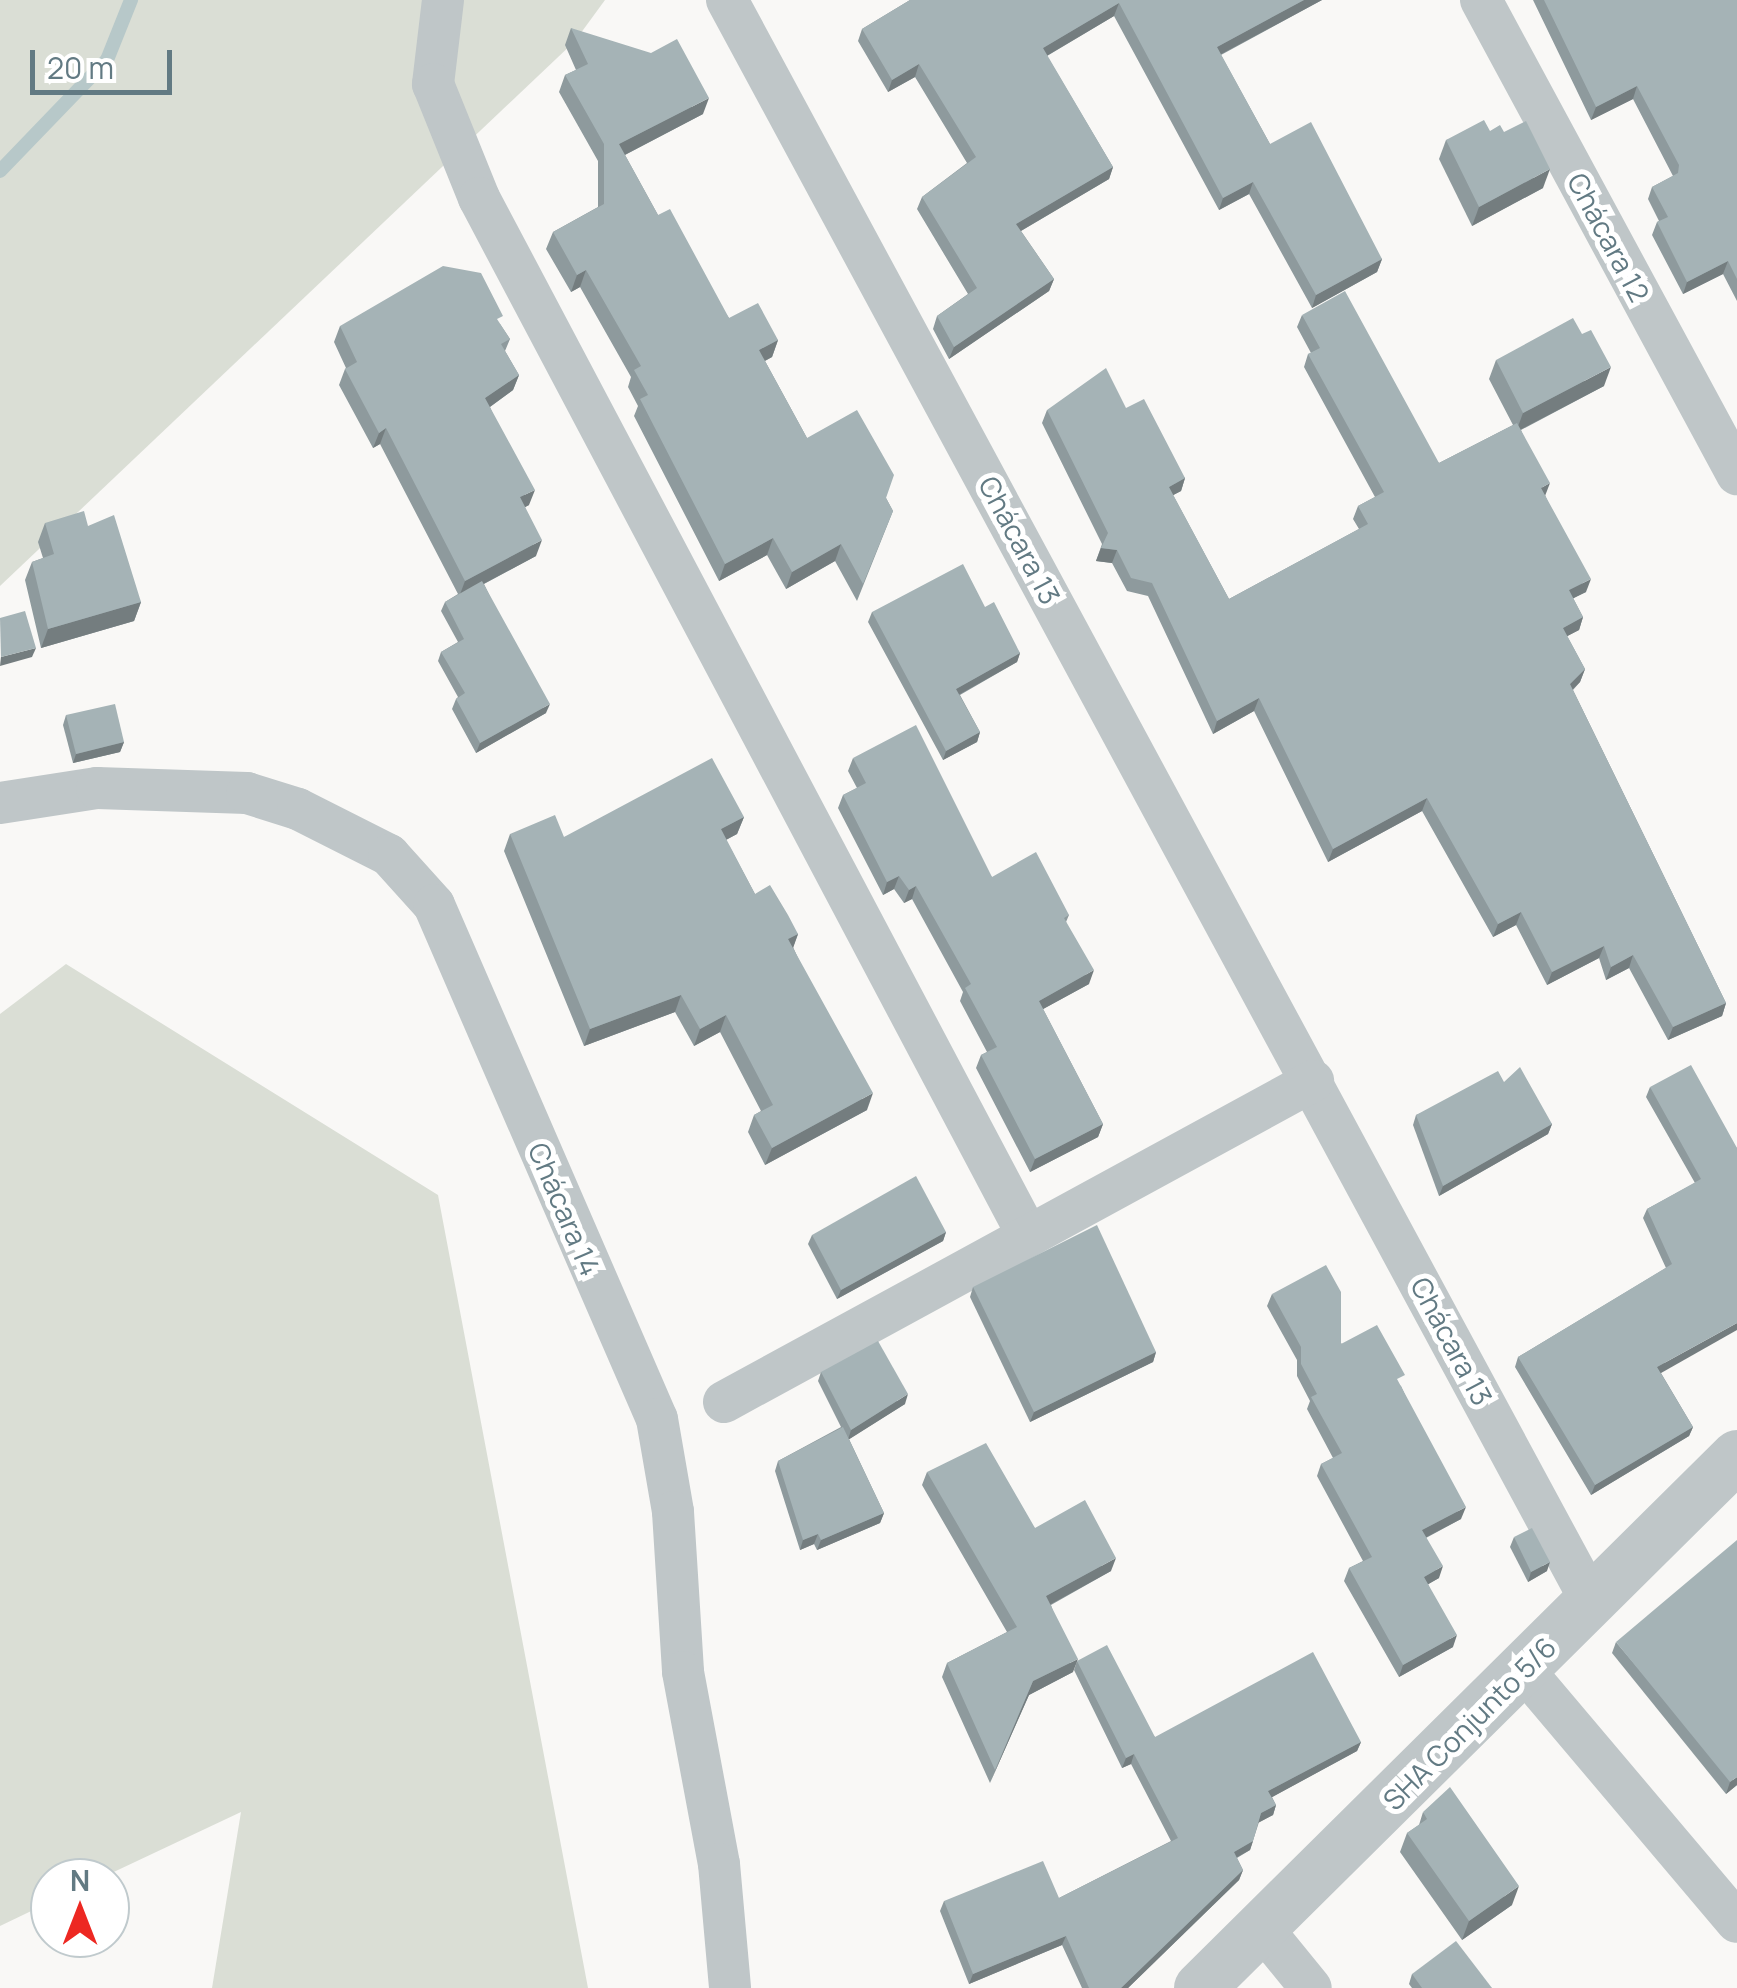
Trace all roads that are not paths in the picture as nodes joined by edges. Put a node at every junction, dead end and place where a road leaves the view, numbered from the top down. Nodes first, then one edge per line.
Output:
1 (443, 0) edge
2 (727, 0) edge
3 (1482, 0) edge
4 (1737, 474) edge
5 (0, 803) edge
6 (1313, 1081) junction
7 (1027, 1234) junction
8 (724, 1402) dead end
9 (1737, 1456) edge
10 (1592, 1601) junction
11 (1523, 1669) junction
12 (1737, 1922) edge
13 (1262, 1928) junction
14 (730, 1988) edge
15 (1200, 1988) edge
16 (1311, 1988) edge

1 - 7 street
2 - 6 street, Chácara 13
3 - 4 street, Chácara 12
5 - 14 street, Chácara 14
6 - 7 street
6 - 10 street, Chácara 13
7 - 8 street
9 - 10 street, SHA Conjunto 5/6
10 - 11 street, SHA Conjunto 5/6
11 - 12 street
11 - 13 street, SHA Conjunto 5/6
13 - 15 street, SHA Conjunto 5/6
13 - 16 street

